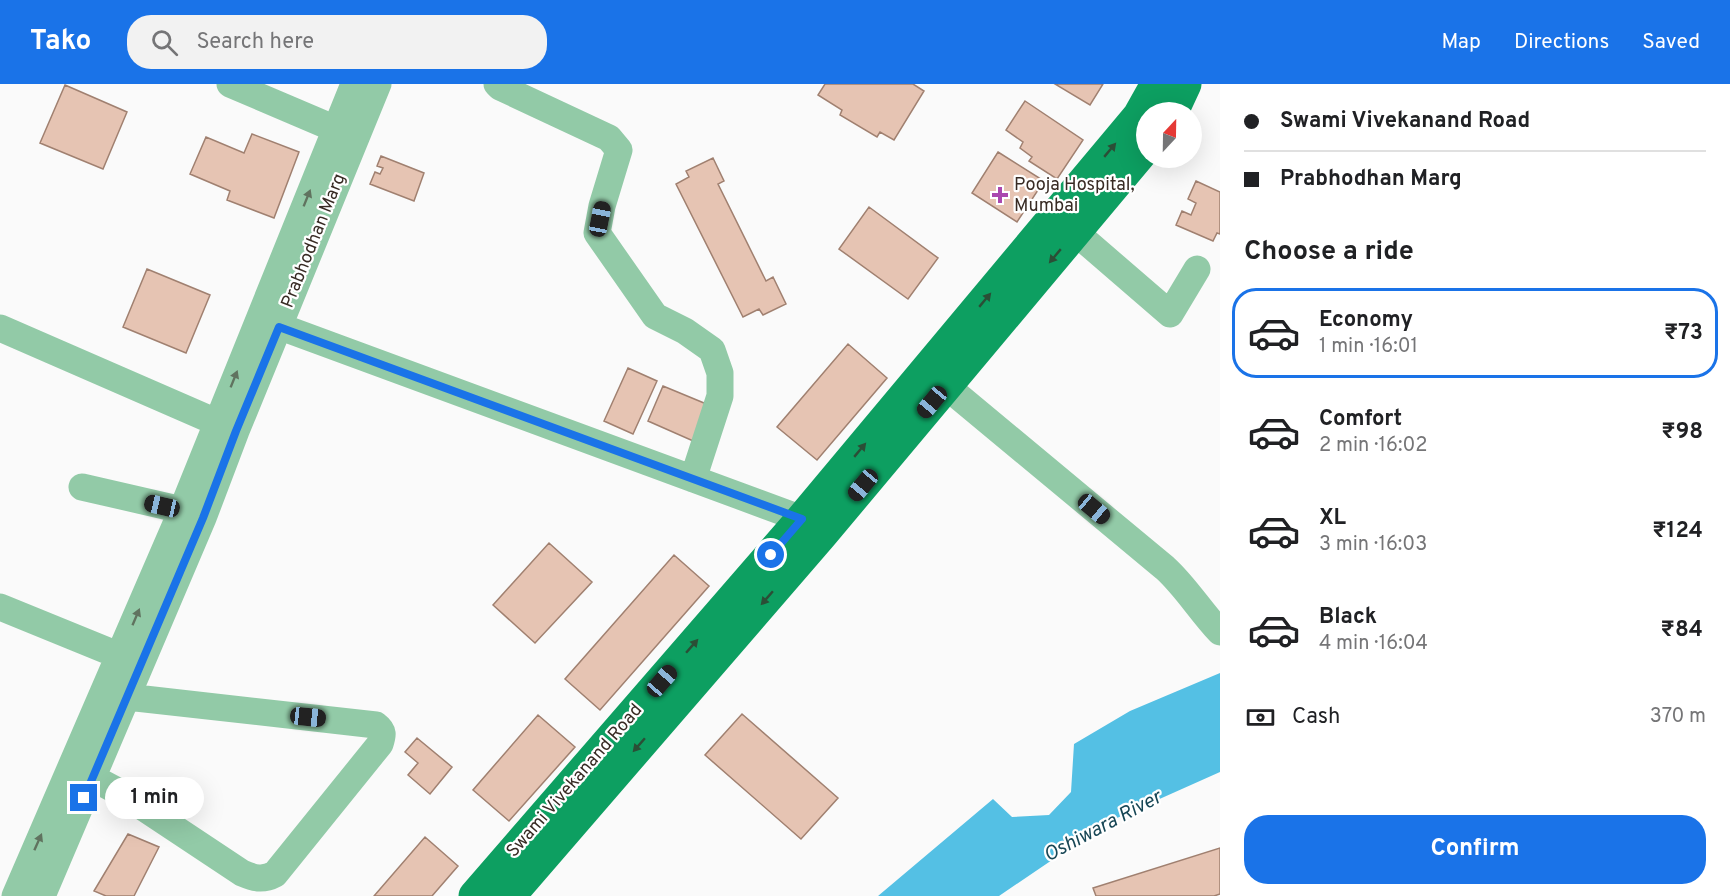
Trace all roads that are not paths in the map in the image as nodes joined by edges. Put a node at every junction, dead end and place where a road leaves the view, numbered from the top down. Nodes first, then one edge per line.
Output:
1 (230, 84) edge
2 (354, 84) edge
3 (378, 84) edge
4 (498, 84) edge
5 (1157, 84) edge
6 (1185, 84) edge
7 (1177, 102) edge
8 (346, 133) junction
9 (1136, 155) edge
10 (1097, 186) junction
11 (1075, 232) junction
12 (1197, 269) dead end
13 (269, 323) junction
14 (0, 328) edge
15 (946, 386) junction
16 (226, 426) junction
17 (693, 479) junction
18 (82, 487) dead end
19 (192, 514) junction
20 (812, 527) junction
21 (0, 607) edge
22 (0, 625) edge
23 (1220, 632) edge
24 (127, 674) junction
25 (93, 778) junction
26 (15, 896) edge
27 (42, 896) edge
28 (475, 896) edge
29 (509, 896) edge

1 - 8 street
2 - 8 street
3 - 8 street
4 - 17 street
10 -> 5 main road, Swami Vivekanand Road
6 - 7 main road
8 - 13 street
9 - 10 main road, Swami Vivekanand Road
10 - 11 main road, Swami Vivekanand Road
20 -> 10 main road, Swami Vivekanand Road
11 - 12 street
11 -> 15 main road, Swami Vivekanand Road
13 - 16 street
13 - 17 street
14 - 16 street
15 - 20 main road, Swami Vivekanand Road
15 - 23 street
16 - 19 street
17 - 20 street
18 - 19 street
19 - 24 street
28 -> 20 main road, Swami Vivekanand Road
20 -> 29 main road, Swami Vivekanand Road
21 - 24 street
22 - 24 street
24 - 25 street
24 - 25 street
26 -> 24 street
25 - 27 street

